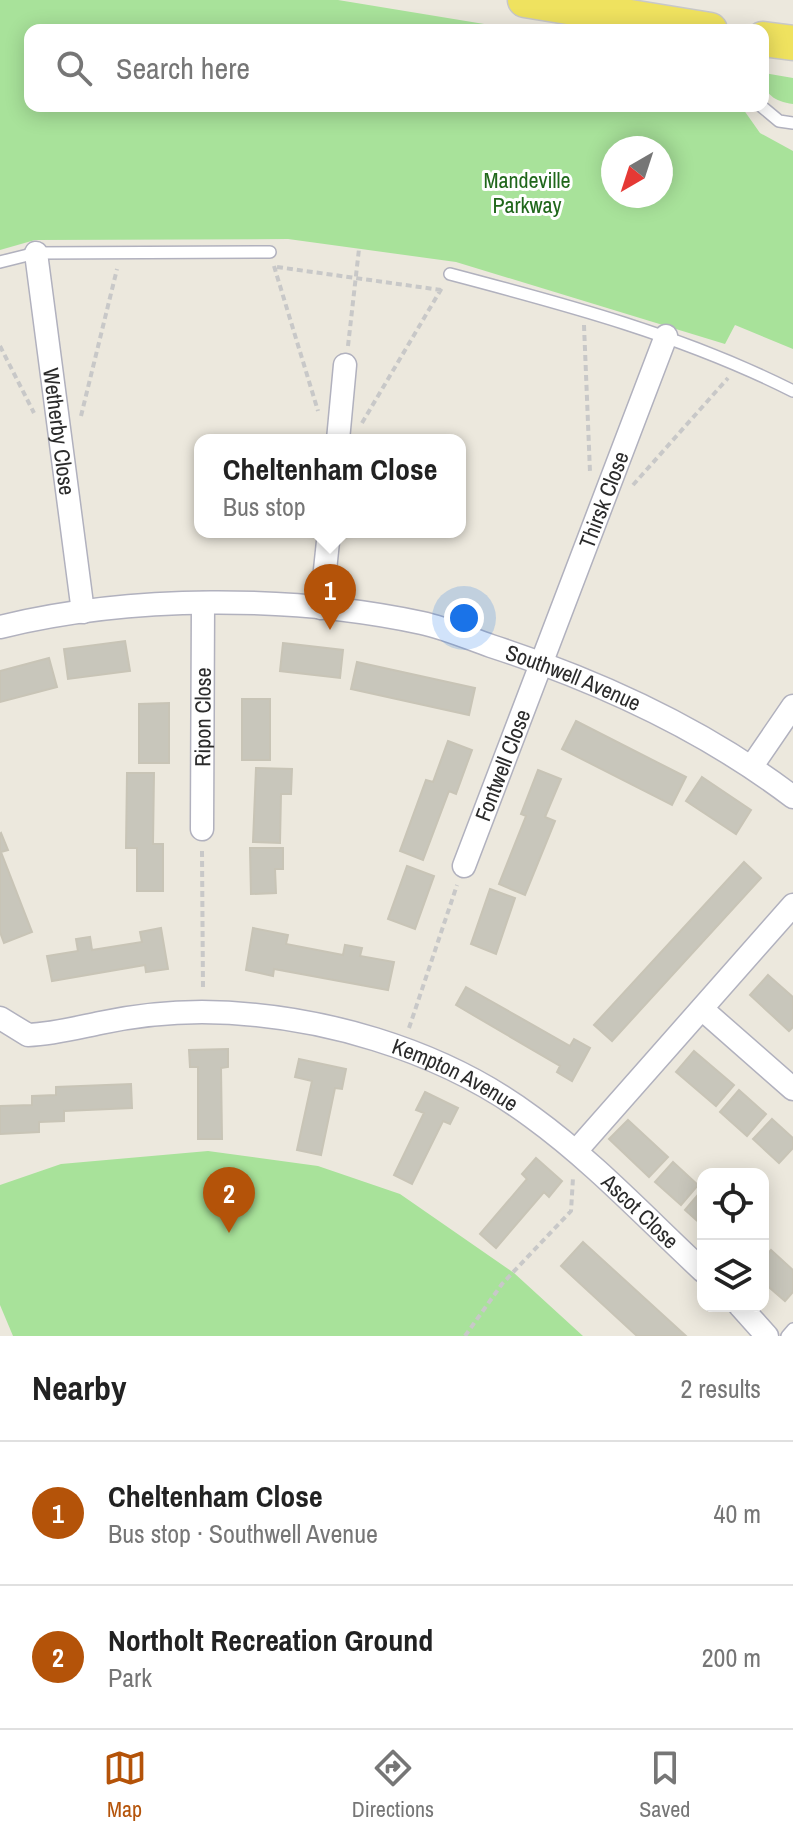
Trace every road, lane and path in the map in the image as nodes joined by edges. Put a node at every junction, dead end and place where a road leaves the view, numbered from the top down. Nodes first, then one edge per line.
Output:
1 (525, 0) edge
2 (576, 4) edge
3 (679, 24) edge
4 (769, 40) edge
5 (793, 43) edge
6 (768, 112) edge
7 (793, 123) edge
8 (359, 249) dead end
9 (270, 252) joint
10 (36, 253) junction
11 (0, 262) edge
12 (274, 267) junction
13 (450, 274) joint
14 (356, 277) junction
15 (441, 290) junction
16 (666, 336) junction
17 (345, 365) joint
18 (793, 391) edge
19 (360, 426) dead end
20 (330, 433) edge
21 (328, 538) edge
22 (203, 603) junction
23 (321, 608) junction
24 (83, 612) junction
25 (0, 627) edge
26 (542, 662) junction
27 (793, 706) edge
28 (752, 766) junction
29 (793, 797) edge
30 (202, 829) joint
31 (464, 866) joint
32 (793, 905) edge
33 (702, 1009) junction
34 (203, 1012) junction
35 (0, 1018) edge
36 (402, 1049) junction
37 (793, 1089) edge
38 (576, 1151) junction
39 (697, 1265) edge
40 (746, 1312) edge
41 (793, 1329) edge
42 (465, 1336) edge
43 (767, 1336) edge
44 (787, 1336) edge

1 - 2 main road
2 - 3 main road
4 - 5 main road
6 - 7 lane
8 - 14 path
9 - 10 lane
9 - 12 path
10 - 11 lane
10 - 24 street, Wetherby Close
12 - 14 path
12 - 20 path
13 - 15 path
13 - 16 lane
14 - 15 path
14 - 17 path
15 - 19 path
16 - 18 lane
16 - 26 street, Thirsk Close
17 - 20 street
21 - 23 street
22 - 23 street, Southwell Avenue
22 - 24 street, Southwell Avenue
22 - 30 street, Ripon Close
23 - 26 street, Southwell Avenue
24 - 25 street, Southwell Avenue
26 - 28 street, Southwell Avenue
26 - 31 street, Fontwell Close
27 - 28 street
28 - 29 street, Southwell Avenue
30 - 34 path
31 - 36 path
32 - 33 street
33 - 37 street
33 - 38 street
34 - 35 street, Kempton Avenue
34 - 36 street, Kempton Avenue
36 - 38 street, Kempton Avenue
38 - 39 street, Ascot Close
38 - 42 path
40 - 43 street
41 - 44 lane

